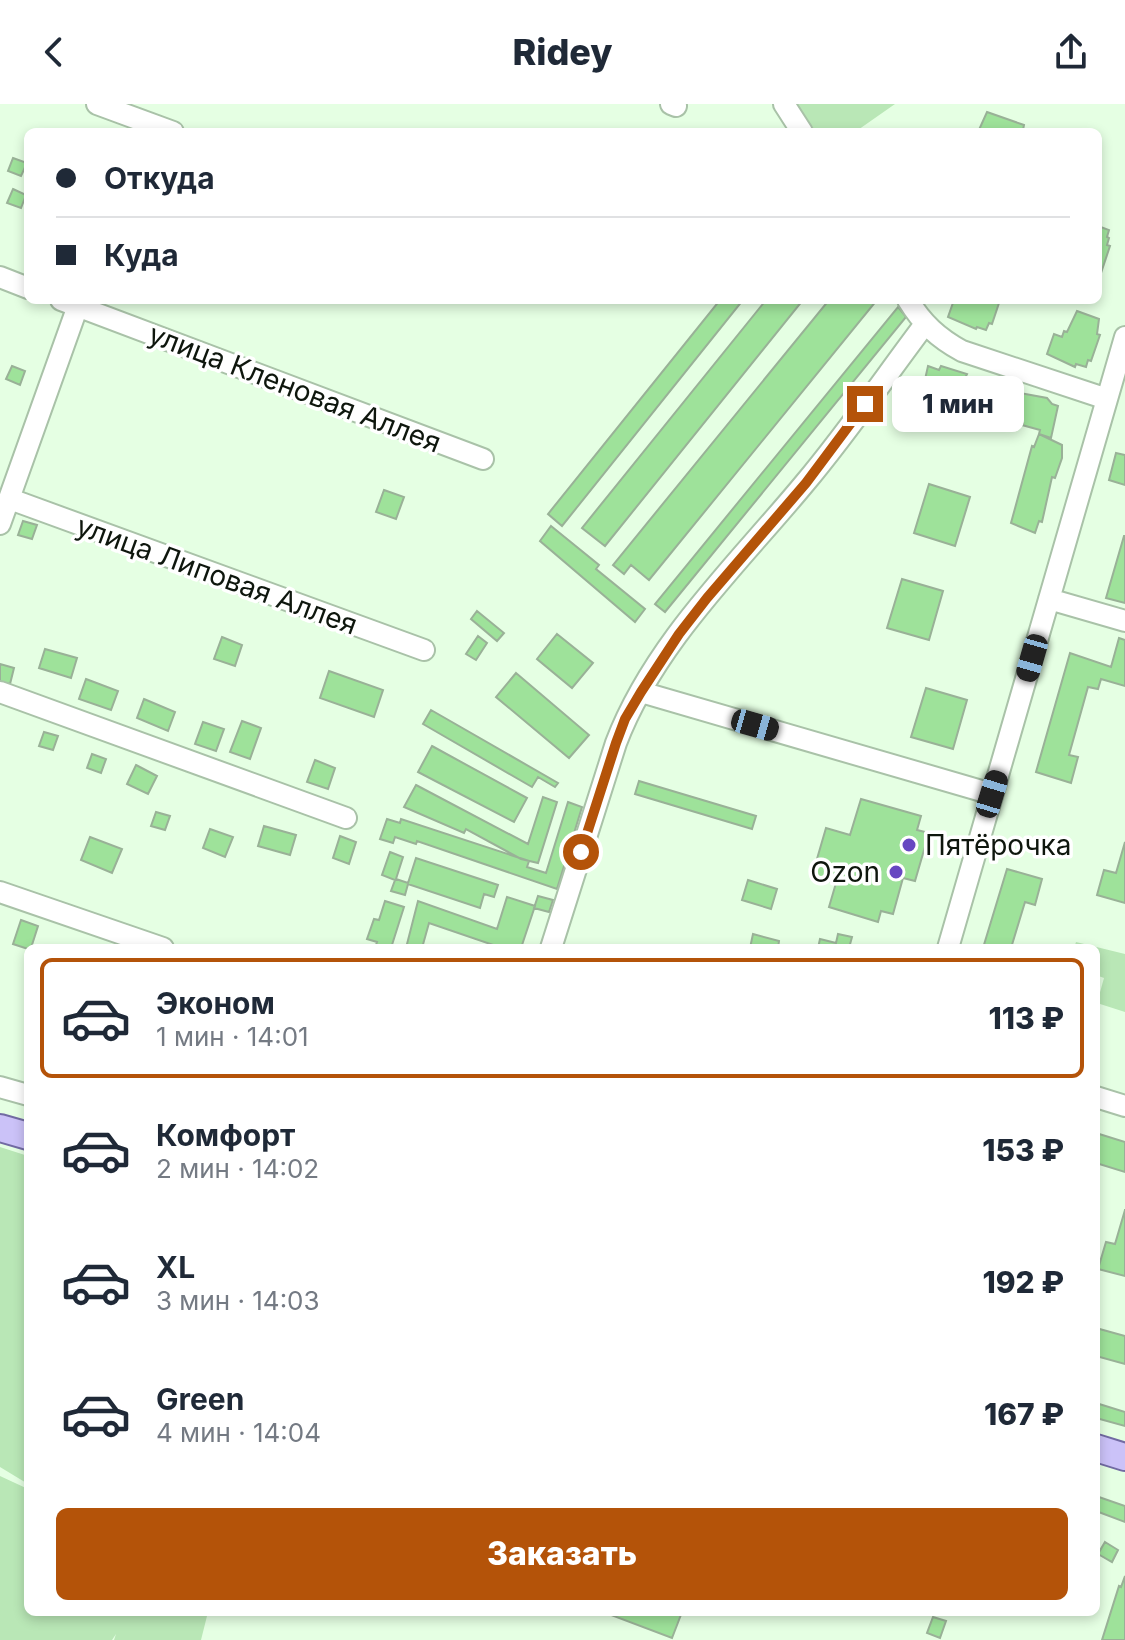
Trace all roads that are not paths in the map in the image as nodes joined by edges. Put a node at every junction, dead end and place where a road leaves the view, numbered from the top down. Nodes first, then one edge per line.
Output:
1 (97, 104) edge
2 (784, 104) edge
3 (145, 119) edge
4 (164, 128) edge
5 (799, 128) edge
6 (0, 277) edge
7 (24, 286) edge
8 (72, 304) edge
9 (78, 304) edge
10 (911, 304) edge
11 (925, 324) junction
12 (1125, 337) edge
13 (1107, 399) junction
14 (483, 459) dead end
15 (9, 488) edge
16 (0, 524) edge
17 (1049, 599) junction
18 (1125, 621) edge
19 (424, 650) dead end
20 (0, 692) edge
21 (641, 692) junction
22 (992, 794) junction
23 (346, 818) dead end
24 (0, 892) edge
25 (151, 944) edge
26 (552, 944) edge
27 (949, 944) edge
28 (0, 1087) edge
29 (24, 1094) edge
30 (1100, 1098) edge
31 (1125, 1106) edge
32 (0, 1128) edge
33 (24, 1135) edge
34 (1100, 1449) edge
35 (1125, 1457) edge

1 - 3 street
2 - 5 street
3 - 4 street
6 - 7 street
8 - 15 street
9 - 14 street, улица Кленовая Аллея
10 - 11 street
11 - 13 street
11 - 21 street
12 - 13 street
13 - 17 street
15 - 16 street
15 - 19 street, улица Липовая Аллея
17 - 18 street
17 - 22 street
20 - 23 street
21 - 22 street
21 - 26 street
22 - 27 street
24 - 25 street
28 - 29 street
30 - 31 street
32 - 33 main road
34 - 35 main road

